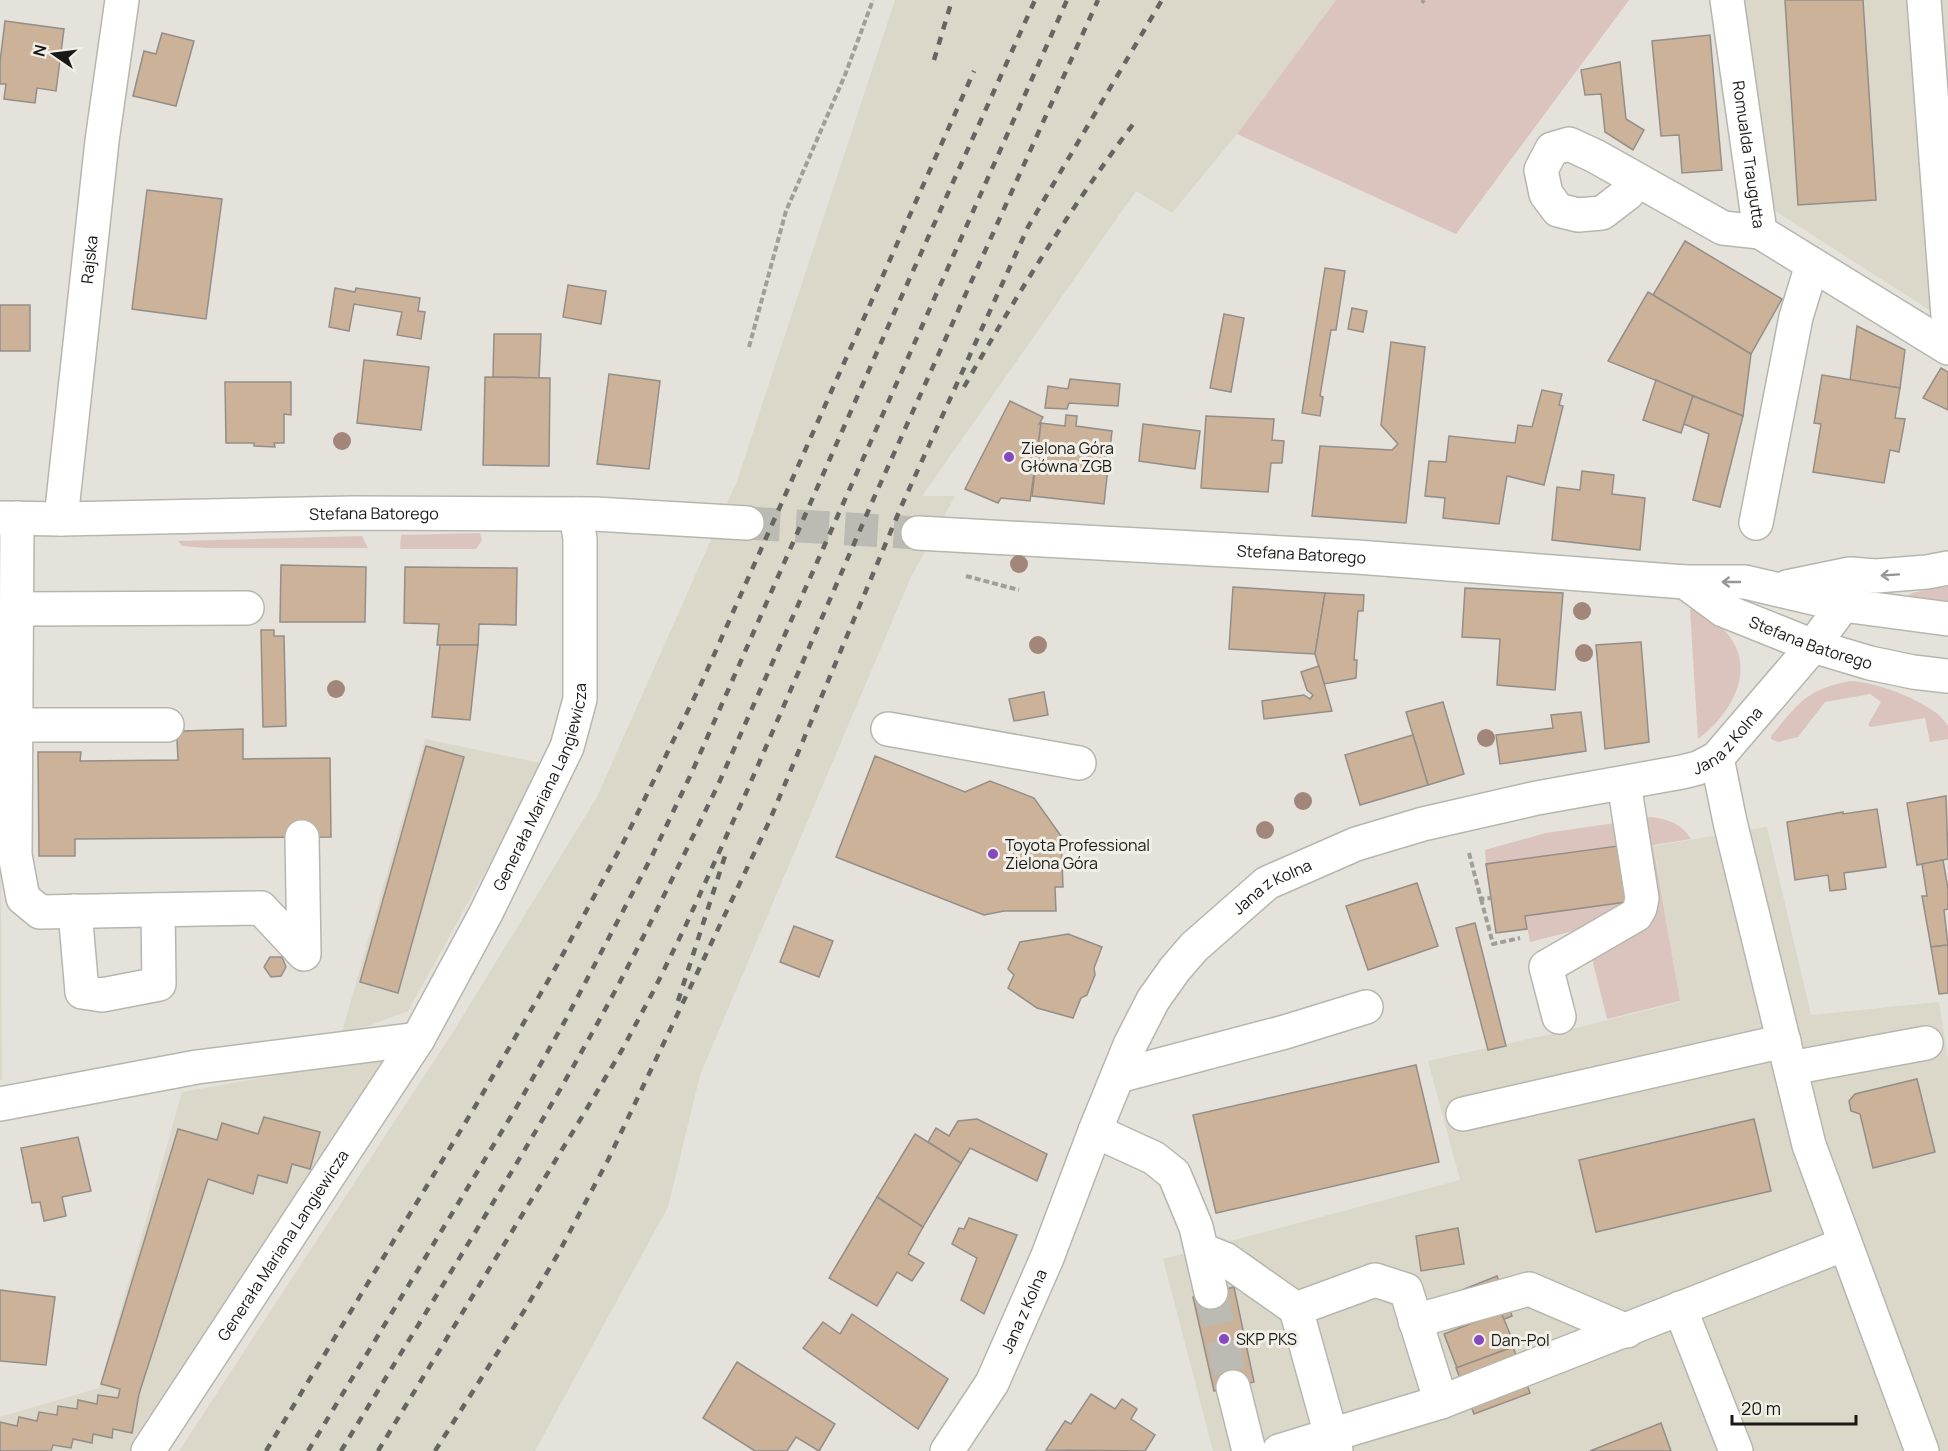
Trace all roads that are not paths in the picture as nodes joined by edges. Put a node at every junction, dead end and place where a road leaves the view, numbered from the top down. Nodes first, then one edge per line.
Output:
1 (122, 0) edge
2 (1727, 0) edge
3 (1924, 0) edge
4 (1637, 181) dead end
5 (1761, 232) junction
6 (1812, 265) junction
7 (1948, 316) edge
8 (1948, 348) edge
9 (576, 514) junction
10 (8, 518) edge
11 (61, 519) junction
12 (747, 523) tunnel mouth
13 (1756, 524) dead end
14 (918, 533) tunnel mouth
15 (1948, 568) edge
16 (1685, 582) junction
17 (1777, 589) junction
18 (1842, 605) junction
19 (247, 608) dead end
20 (16, 609) junction
21 (1948, 619) edge
22 (1813, 646) junction
23 (1913, 672) junction
24 (1948, 676) edge
25 (1948, 699) edge
26 (16, 725) junction
27 (166, 725) dead end
28 (888, 729) dead end
29 (1716, 758) junction
30 (1079, 763) dead end
31 (1624, 783) junction
32 (302, 837) dead end
33 (158, 910) junction
34 (75, 911) junction
35 (1366, 1007) dead end
36 (1559, 1017) dead end
37 (418, 1039) junction
38 (1926, 1043) dead end
39 (1787, 1055) junction
40 (1118, 1076) junction
41 (0, 1104) edge
42 (1463, 1114) dead end
43 (1095, 1131) junction
44 (1845, 1244) junction
45 (1202, 1250) junction
46 (1211, 1292) tunnel mouth
47 (1680, 1308) junction
48 (1296, 1309) junction
49 (1415, 1321) junction
50 (1627, 1330) junction
51 (1233, 1387) tunnel mouth
52 (1441, 1402) junction
53 (1334, 1443) edge
54 (148, 1451) edge
55 (947, 1451) edge
56 (1249, 1451) edge
57 (1279, 1451) edge
58 (1736, 1451) edge
59 (1922, 1451) edge

1 - 11 street, Rajska
2 - 5 street, Romualda Traugutta
3 - 7 street
4 - 5 street
5 - 6 street, Romualda Traugutta
6 - 8 street, Romualda Traugutta
6 - 13 street
9 - 11 street, Stefana Batorego
9 - 12 street, Stefana Batorego
9 - 37 street, Generała Mariana Langiewicza
10 - 11 street, Stefana Batorego
10 - 20 street
14 - 16 street, Stefana Batorego
15 -> 17 street
17 -> 16 street, Stefana Batorego
16 - 22 street, Stefana Batorego
17 - 18 street, Stefana Batorego
18 - 21 street, Stefana Batorego
18 - 22 street, Jana z Kolna
19 - 20 street
20 - 26 street
22 - 23 street, Stefana Batorego
22 - 29 street, Jana z Kolna
23 - 24 street, Stefana Batorego
23 - 25 street
26 - 27 street
26 - 34 street
28 - 30 street
29 - 31 street, Jana z Kolna
29 - 39 street
31 - 36 street
31 - 40 street, Jana z Kolna
32 - 33 street
33 - 34 street
33 - 34 street
35 - 40 street
37 - 41 street
37 - 54 street, Generała Mariana Langiewicza
38 - 39 street
39 - 42 street
39 - 44 street
40 - 43 street, Jana z Kolna
43 - 45 street
43 - 55 street, Jana z Kolna
44 - 47 street
44 - 59 street
45 - 46 street
45 - 48 street
47 - 50 street
47 - 58 street
48 - 49 street
48 - 53 street
49 - 50 street
49 - 52 street
50 - 52 street
51 - 56 street
52 - 53 street
53 - 57 street

